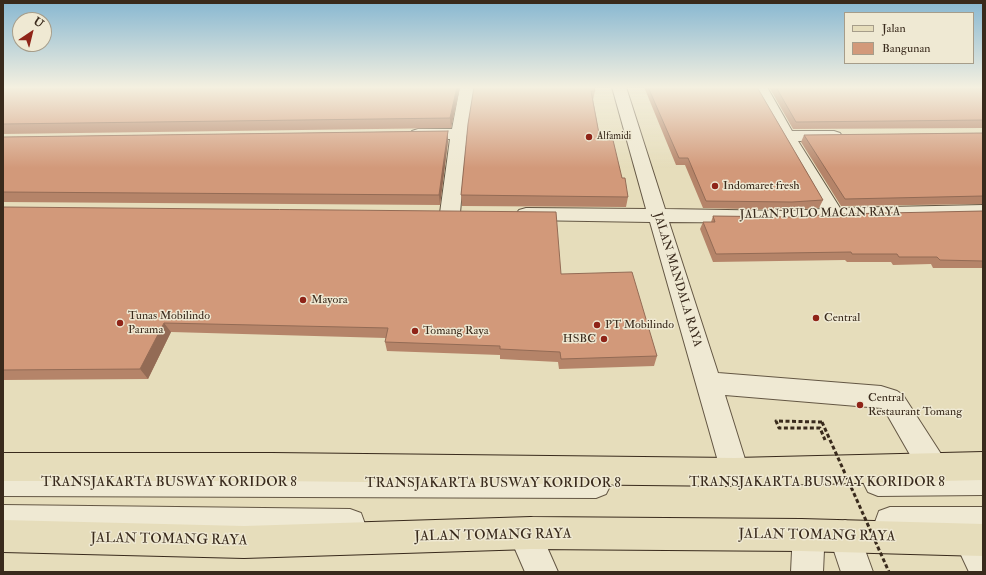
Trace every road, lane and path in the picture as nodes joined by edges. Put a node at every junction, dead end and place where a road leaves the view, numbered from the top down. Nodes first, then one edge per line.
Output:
1 (462, 114) edge
2 (627, 114) edge
3 (774, 114) edge
4 (459, 134) junction
5 (403, 135) edge
6 (787, 136) junction
7 (850, 136) edge
8 (983, 211) edge
9 (450, 213) edge
10 (505, 213) edge
11 (834, 214) junction
12 (657, 215) junction
13 (709, 383) junction
14 (820, 428) dead end
15 (933, 466) junction
16 (983, 466) edge
17 (3, 467) edge
18 (735, 472) junction
19 (983, 481) edge
20 (3, 482) edge
21 (3, 520) edge
22 (531, 534) junction
23 (979, 534) edge
24 (801, 535) junction
25 (3, 536) edge
26 (845, 536) junction
27 (983, 567) edge
28 (542, 572) edge
29 (807, 572) edge
30 (857, 572) edge
31 (889, 572) edge

1 - 4 street
2 - 12 street, JALAN MANDALA RAYA
3 - 6 street
4 - 5 street
4 - 9 street
6 - 7 street
6 - 11 street
8 - 11 street, JALAN PULO MACAN RAYA
10 - 12 street, JALAN PULO MACAN RAYA
11 - 12 street, JALAN PULO MACAN RAYA
12 - 13 street, JALAN MANDALA RAYA
13 - 15 street
13 - 18 street, JALAN MANDALA RAYA
14 - 31 path, bridge
15 - 16 main road
15 - 18 main road
17 - 18 main road
19 - 20 street, TRANSJAKARTA BUSWAY KORIDOR 8
21 - 23 street
22 - 24 main road, JALAN TOMANG RAYA
22 - 25 main road, JALAN TOMANG RAYA
22 - 28 street
23 - 26 main road, JALAN TOMANG RAYA
23 - 27 street
24 - 26 main road, JALAN TOMANG RAYA
24 - 29 street
26 - 30 street

